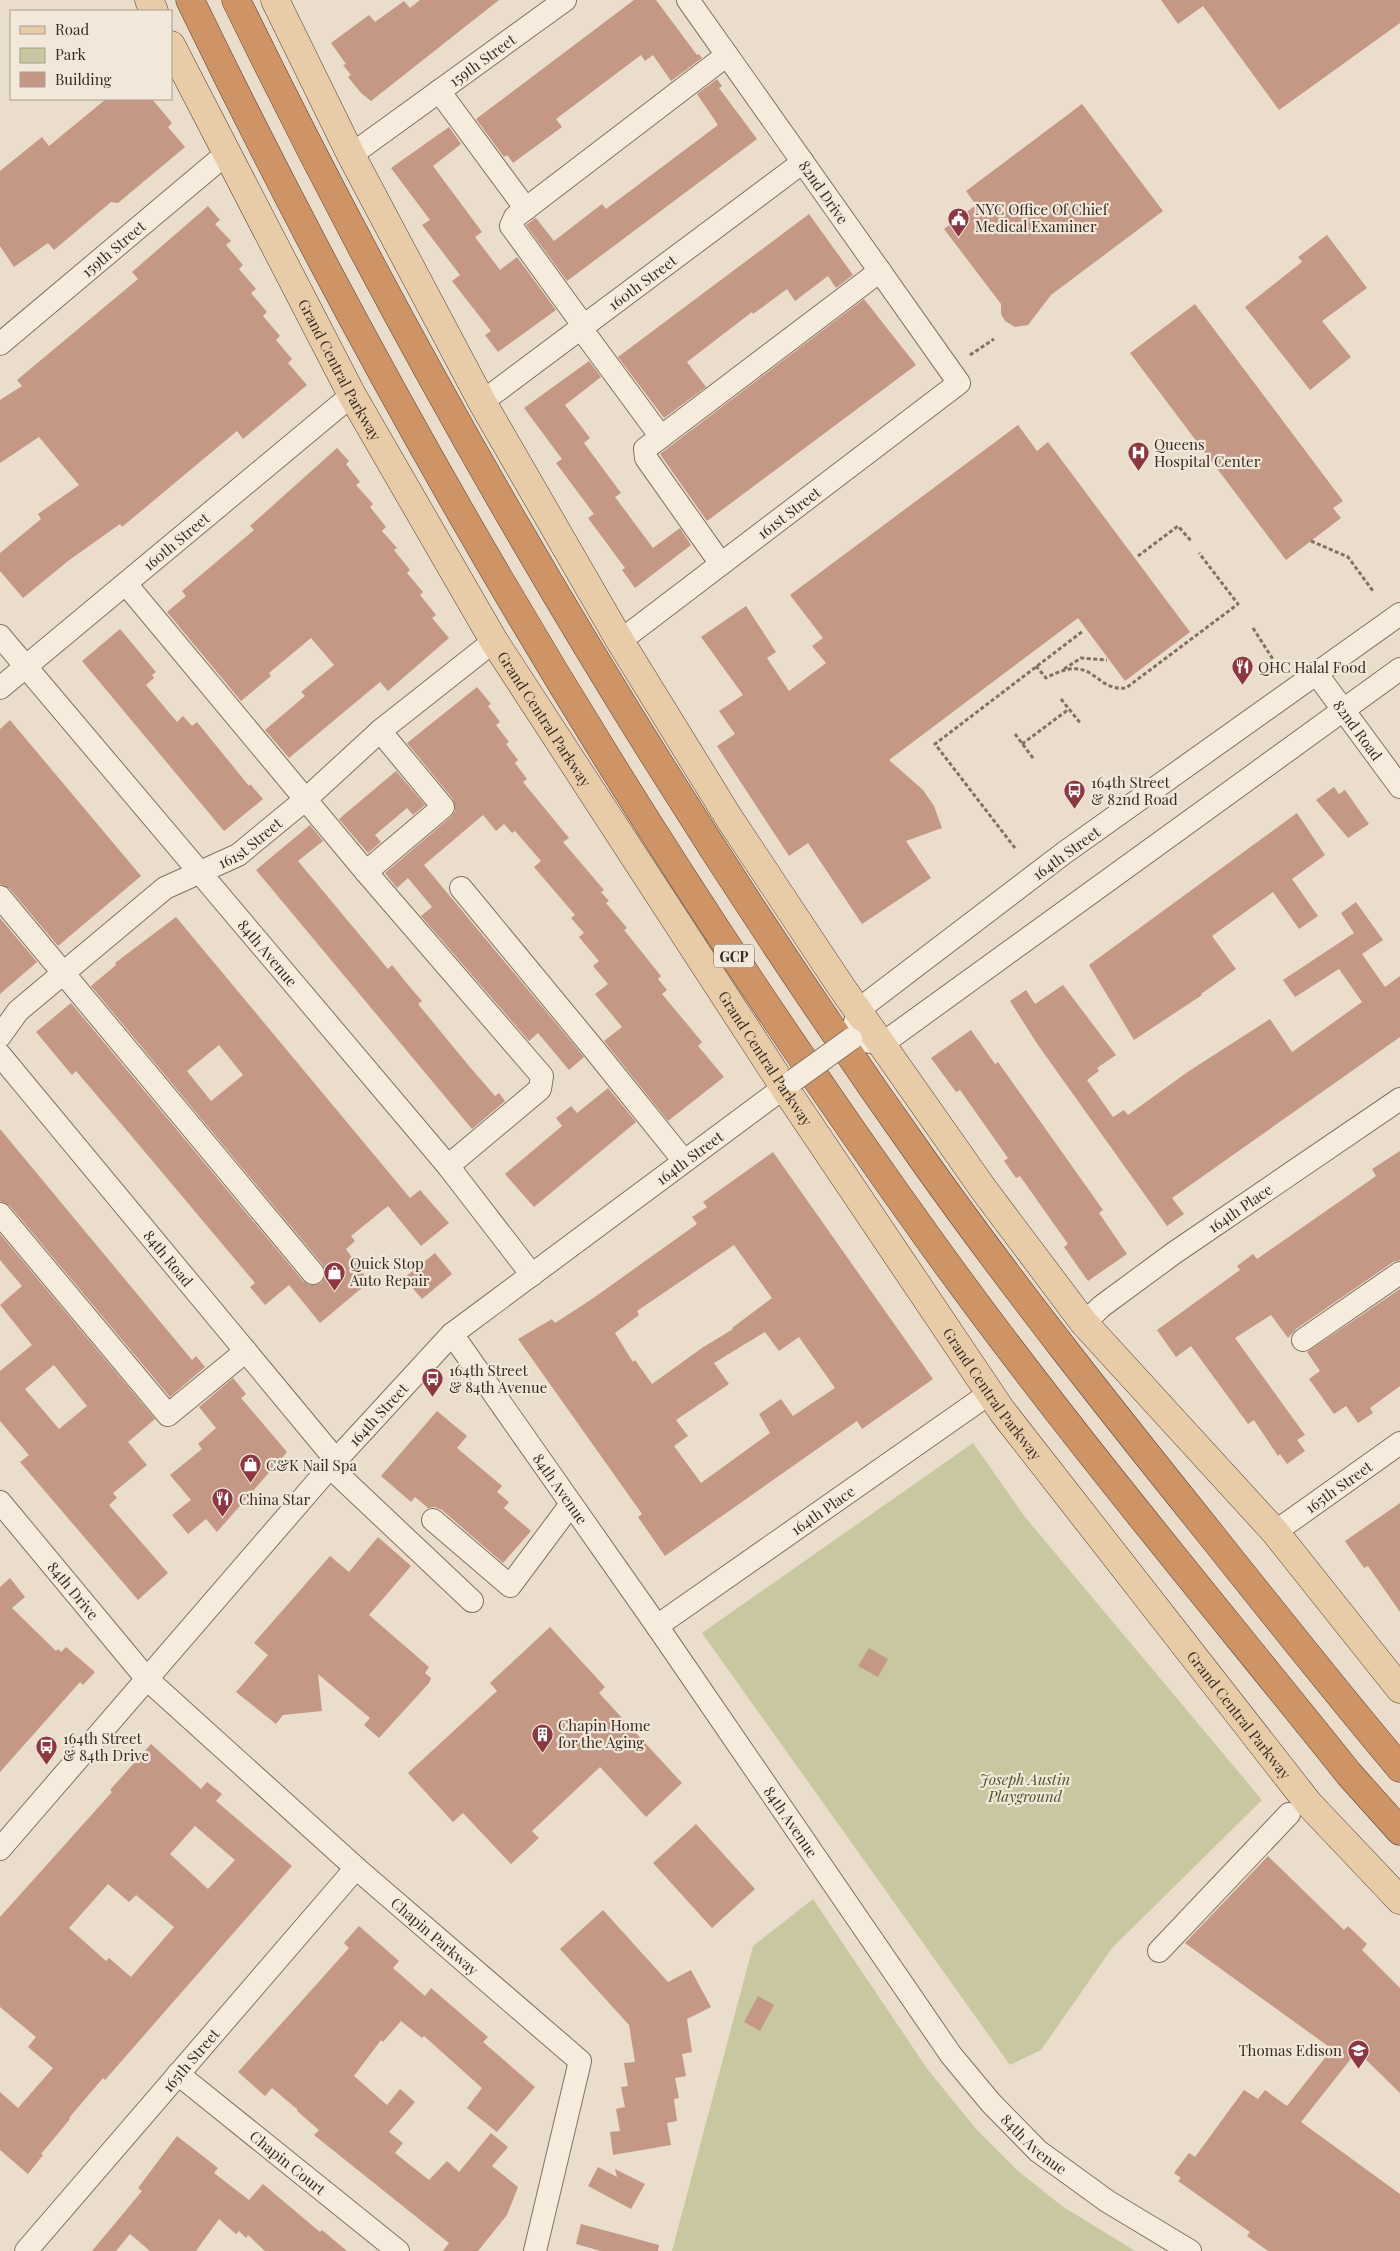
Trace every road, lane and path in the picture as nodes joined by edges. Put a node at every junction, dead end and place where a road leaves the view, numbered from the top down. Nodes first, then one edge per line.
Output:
1 (190, 0) edge
2 (236, 0) edge
3 (274, 0) edge
4 (565, 0) edge
5 (688, 0) edge
6 (172, 47) edge
7 (728, 56) junction
8 (439, 91) junction
9 (226, 154) junction
10 (351, 155) junction
11 (803, 162) junction
12 (526, 209) junction
13 (880, 271) junction
14 (582, 326) junction
15 (994, 339) dead end
16 (0, 344) edge
17 (970, 355) dead end
18 (959, 383) joint
19 (352, 394) junction
20 (482, 402) junction
21 (661, 437) junction
22 (1311, 541) dead end
23 (1192, 542) dead end
24 (1199, 553) dead end
25 (1138, 556) dead end
26 (722, 564) junction
27 (126, 584) junction
28 (1373, 591) dead end
29 (1238, 604) junction
30 (1238, 608) dead end
31 (1400, 614) edge
32 (1253, 628) dead end
33 (1083, 631) dead end
34 (0, 636) edge
35 (494, 641) junction
36 (620, 641) junction
37 (1107, 660) dead end
38 (1274, 661) dead end
39 (1036, 666) junction
40 (26, 667) junction
41 (1064, 669) junction
42 (1400, 669) edge
43 (1316, 673) junction
44 (0, 688) edge
45 (1061, 699) dead end
46 (1069, 709) junction
47 (1343, 709) junction
48 (1081, 724) dead end
49 (380, 731) junction
50 (1015, 734) dead end
51 (1022, 744) junction
52 (1033, 758) dead end
53 (1400, 786) edge
54 (306, 799) junction
55 (1014, 848) dead end
56 (366, 872) junction
57 (200, 874) junction
58 (461, 888) dead end
59 (0, 897) edge
60 (64, 973) junction
61 (858, 1010) junction
62 (0, 1036) edge
63 (851, 1039) junction
64 (882, 1044) junction
65 (0, 1055) edge
66 (789, 1084) junction
67 (1400, 1099) edge
68 (684, 1161) junction
69 (448, 1166) junction
70 (0, 1214) edge
71 (313, 1273) dead end
72 (1400, 1273) edge
73 (532, 1274) junction
74 (1084, 1323) junction
75 (452, 1334) junction
76 (1303, 1340) dead end
77 (246, 1351) junction
78 (990, 1393) junction
79 (1400, 1443) edge
80 (333, 1464) junction
81 (0, 1502) edge
82 (571, 1504) junction
83 (433, 1520) dead end
84 (1275, 1532) junction
85 (472, 1602) dead end
86 (657, 1626) junction
87 (147, 1679) junction
88 (1400, 1689) edge
89 (1400, 1768) edge
90 (1289, 1814) dead end
91 (1400, 1831) edge
92 (0, 1849) edge
93 (356, 1868) junction
94 (1400, 1900) edge
95 (1159, 1951) dead end
96 (178, 2074) junction
97 (26, 2251) edge
98 (398, 2251) edge
99 (535, 2251) edge
100 (1190, 2251) edge

1 - 91 highway, Grand Central Parkway / GCP
2 - 89 highway, GCP
3 - 10 main road
4 - 8 street, 159th Street
5 - 7 street, 82nd Drive
6 - 9 main road, Grand Central Parkway
7 - 11 street, 82nd Drive
7 - 12 street
8 - 10 street, 159th Street
8 - 12 street
9 - 16 street, 159th Street
9 - 19 main road, Grand Central Parkway
10 - 20 main road
11 - 13 street, 82nd Drive
11 - 14 street, 160th Street
12 - 14 street
13 - 18 street, 82nd Drive
13 - 21 street
14 - 20 street, 160th Street
14 - 21 street
15 - 17 path
18 - 26 street, 161st Street
19 - 27 street, 160th Street
19 - 35 main road, Grand Central Parkway
20 - 36 main road
21 - 26 street
22 - 28 path
23 - 25 path
24 - 29 path
26 - 36 street, 161st Street
27 - 40 street, 160th Street
27 - 54 street
29 - 30 path
29 - 41 path
31 - 43 street, 164th Street
32 - 38 path
33 - 39 path
34 - 40 street, 84th Avenue
35 - 49 street, 161st Street
35 - 66 main road, Grand Central Parkway
36 - 61 main road
37 - 41 path
39 - 41 path
39 - 55 path
40 - 44 street, 160th Street
40 - 57 street, 84th Avenue
42 - 47 street
43 - 47 street, 82nd Road
43 - 61 street, 164th Street
45 - 46 path
46 - 48 path
46 - 51 path
47 - 53 street, 82nd Road
47 - 64 street
49 - 54 street, 161st Street
49 - 56 street
50 - 51 path
51 - 52 path
54 - 56 street
54 - 57 street, 161st Street
56 - 69 street
57 - 60 street, 161st Street
57 - 69 street, 84th Avenue
58 - 68 street
59 - 60 street
60 - 62 street, 161st Street
60 - 71 street
61 - 63 street
61 - 64 main road
63 - 64 street
63 - 66 street, 164th Street, bridge
64 - 74 main road
65 - 77 street, 84th Road
66 - 68 street, 164th Street
66 - 78 main road, Grand Central Parkway
67 - 74 street, 164th Place
68 - 73 street, 164th Street
69 - 73 street, 84th Avenue
70 - 77 street
72 - 76 street
73 - 75 street, 164th Street
74 - 84 main road
75 - 80 street, 164th Street
75 - 82 street, 84th Avenue
77 - 80 street, 84th Road
78 - 86 street, 164th Place
78 - 94 main road, Grand Central Parkway
79 - 84 street, 165th Street
80 - 85 street, 84th Road
80 - 87 street, 164th Street
81 - 87 street, 84th Drive
82 - 83 street
82 - 86 street, 84th Avenue
84 - 88 main road
86 - 100 street, 84th Avenue
87 - 92 street, 164th Street
87 - 93 street, Chapin Parkway
90 - 95 street
93 - 96 street, 165th Street
93 - 99 street, Chapin Parkway
96 - 97 street, 165th Street
96 - 98 street, Chapin Court

